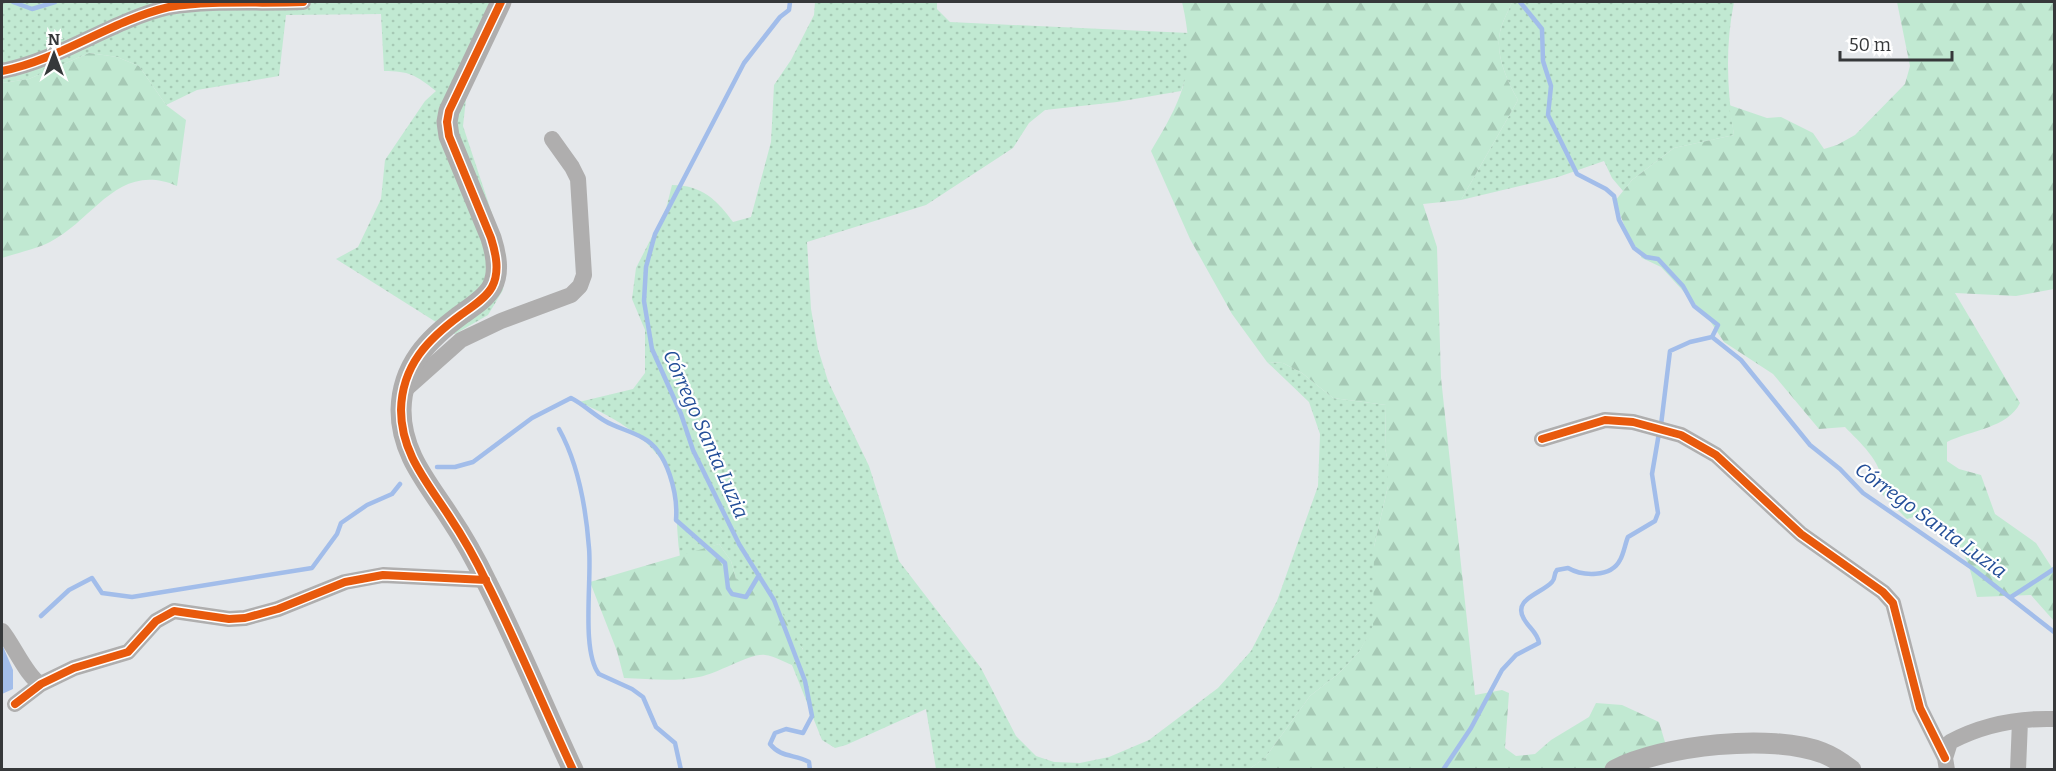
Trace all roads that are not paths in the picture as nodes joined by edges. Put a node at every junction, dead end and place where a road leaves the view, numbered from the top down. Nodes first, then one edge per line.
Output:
1 (303, 2) edge
2 (501, 2) edge
3 (2, 71) edge
4 (552, 139) dead end
5 (406, 389) junction
6 (1542, 439) dead end
7 (486, 580) junction
8 (2, 631) edge
9 (41, 684) junction
10 (15, 704) dead end
11 (2055, 719) edge
12 (2020, 721) junction
13 (1946, 764) edge
14 (573, 770) edge
15 (1615, 770) edge
16 (1851, 770) edge
17 (2018, 770) edge

1 - 3 street
2 - 5 street
4 - 5 street
5 - 7 street
6 - 13 street
7 - 9 street
7 - 14 street
8 - 9 street
9 - 10 street
11 - 12 street
12 - 13 street
12 - 17 street
15 - 16 street

